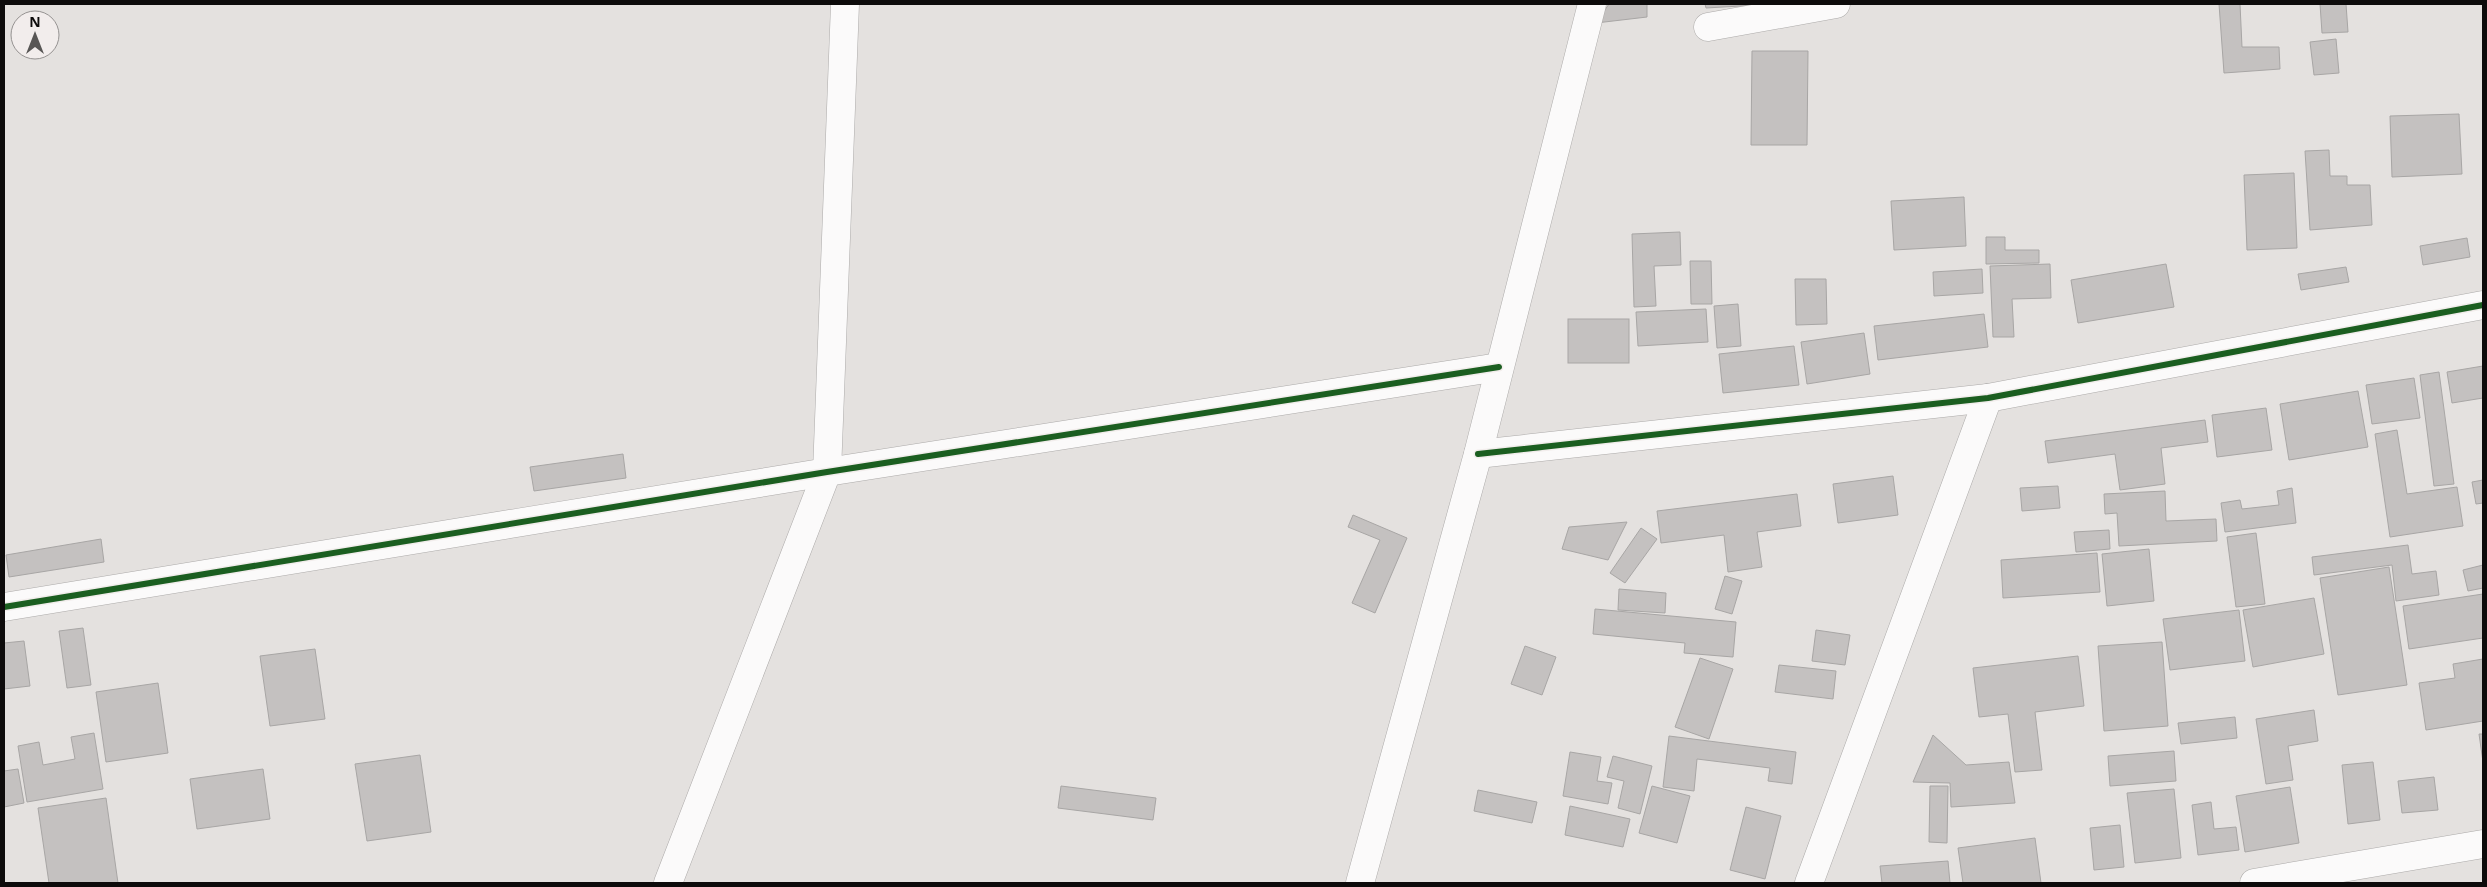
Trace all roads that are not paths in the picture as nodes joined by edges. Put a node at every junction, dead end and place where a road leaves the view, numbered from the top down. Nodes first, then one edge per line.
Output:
1 (845, 4) edge
2 (1592, 4) edge
3 (1836, 4) edge
4 (1708, 27) dead end
5 (2483, 304) edge
6 (1499, 367) junction
7 (1988, 398) junction
8 (1478, 454) junction
9 (827, 472) junction
10 (4, 607) edge
11 (2483, 844) edge
12 (668, 883) edge
13 (1360, 883) edge
14 (1809, 883) edge
15 (2254, 883) edge

1 - 9 street
2 - 6 street
3 - 4 street
5 - 7 street
6 - 8 street
6 - 9 street
7 - 8 street
7 - 14 street
8 - 13 street
9 - 10 street
9 - 12 street
11 - 15 street

